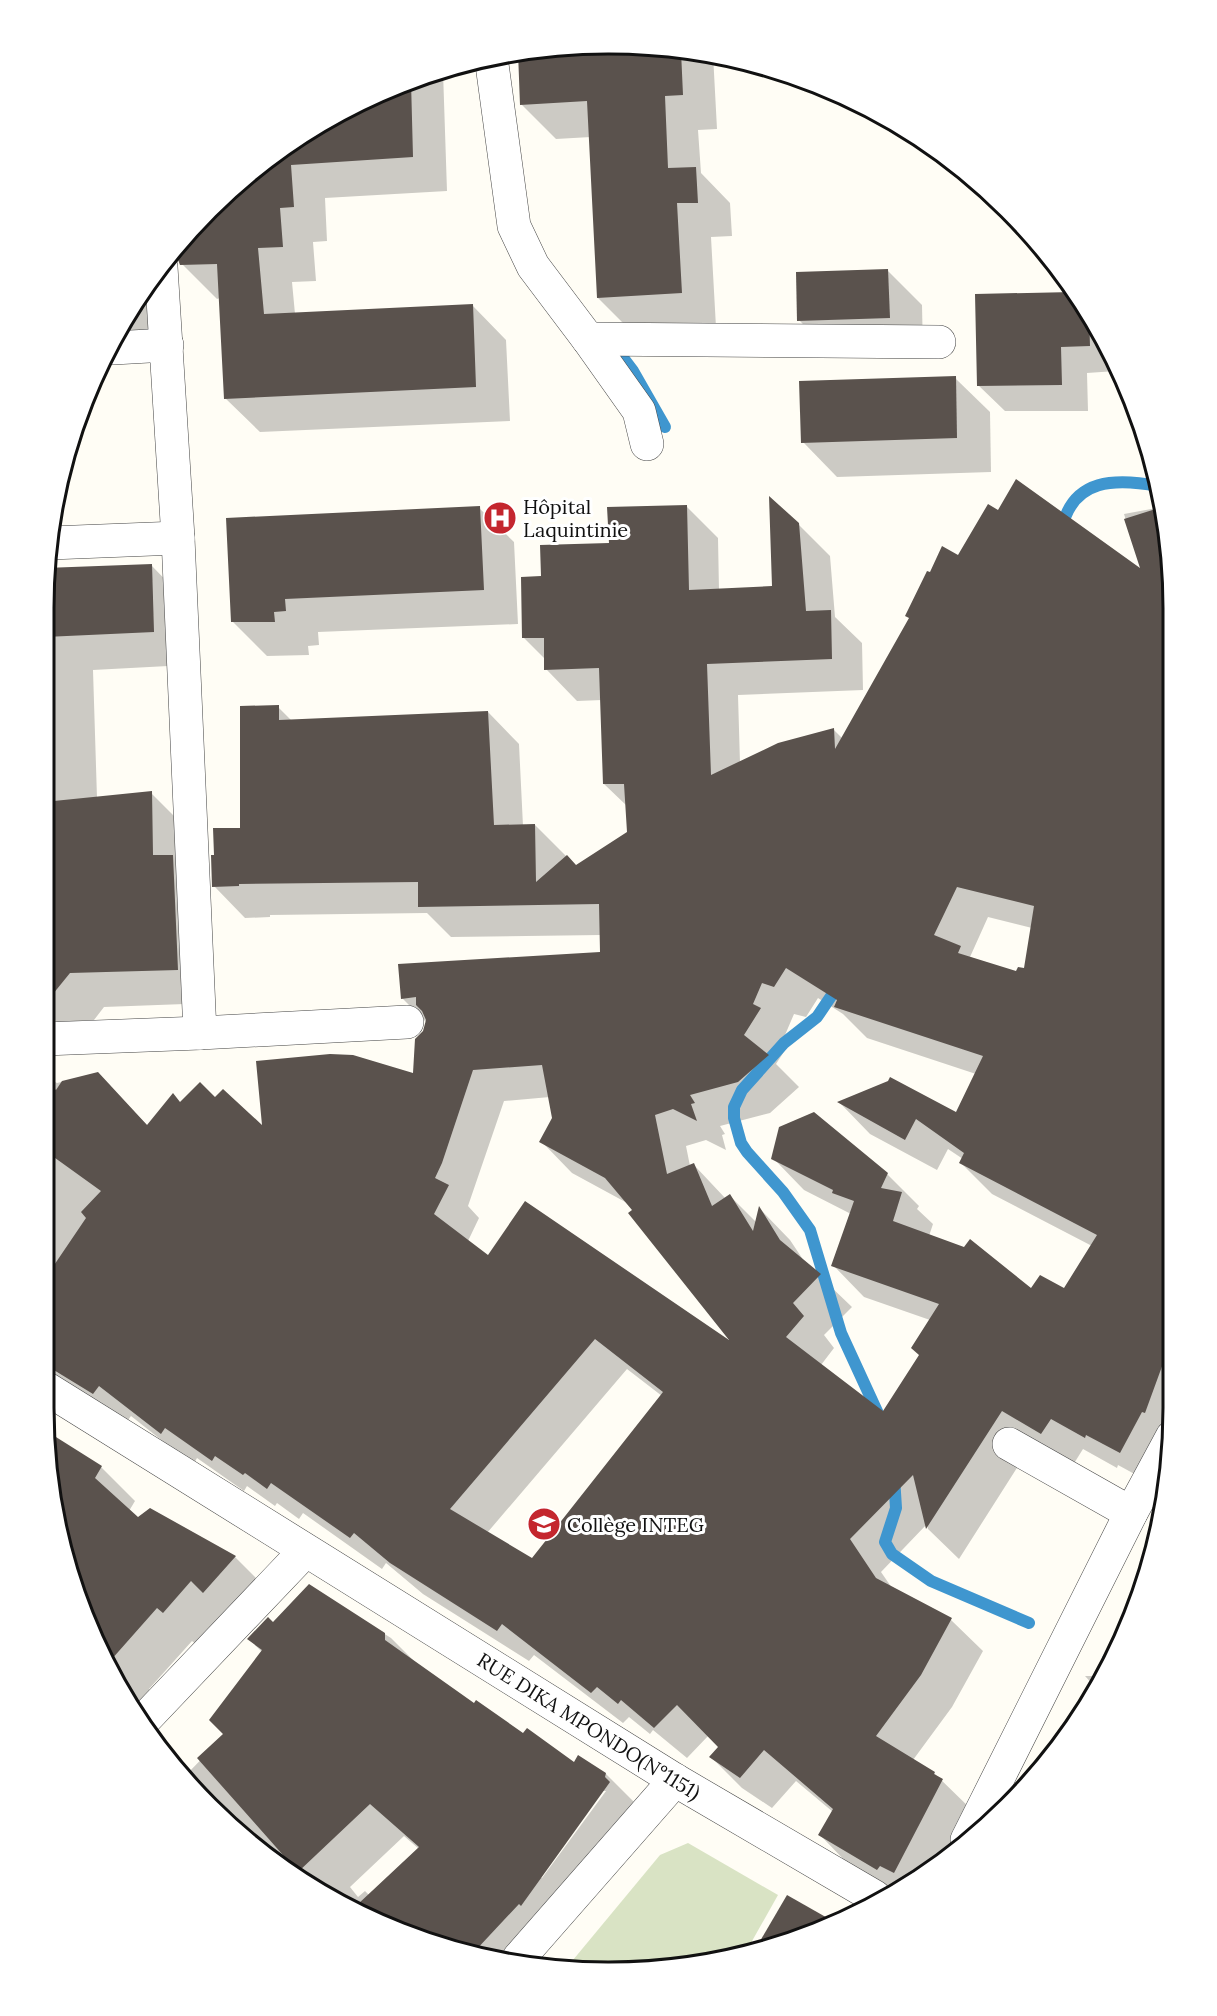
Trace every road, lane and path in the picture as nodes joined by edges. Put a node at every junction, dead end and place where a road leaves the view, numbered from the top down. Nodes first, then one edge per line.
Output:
1 (492, 67) edge
2 (162, 280) edge
3 (588, 339) junction
4 (939, 342) dead end
5 (167, 345) junction
6 (119, 348) edge
7 (647, 444) dead end
8 (178, 538) junction
9 (58, 543) edge
10 (407, 1022) dead end
11 (200, 1033) junction
12 (54, 1039) edge
13 (54, 1393) edge
14 (1009, 1444) dead end
15 (1160, 1459) edge
16 (1131, 1513) junction
17 (305, 1551) junction
18 (147, 1716) edge
19 (675, 1780) junction
20 (976, 1822) edge
21 (872, 1895) edge
22 (522, 1955) edge

1 - 3 street
2 - 5 street
3 - 4 street
3 - 7 street
5 - 6 street
5 - 8 street
8 - 9 street
8 - 11 street
10 - 11 street
11 - 12 street
13 - 17 street, RUE DIKA MPONDO(N°1151)
14 - 16 street
15 - 16 street
16 - 20 street
17 - 18 street
17 - 19 street, RUE DIKA MPONDO(N°1151)
19 - 21 street, RUE DIKA MPONDO(N°1151)
19 - 22 street

